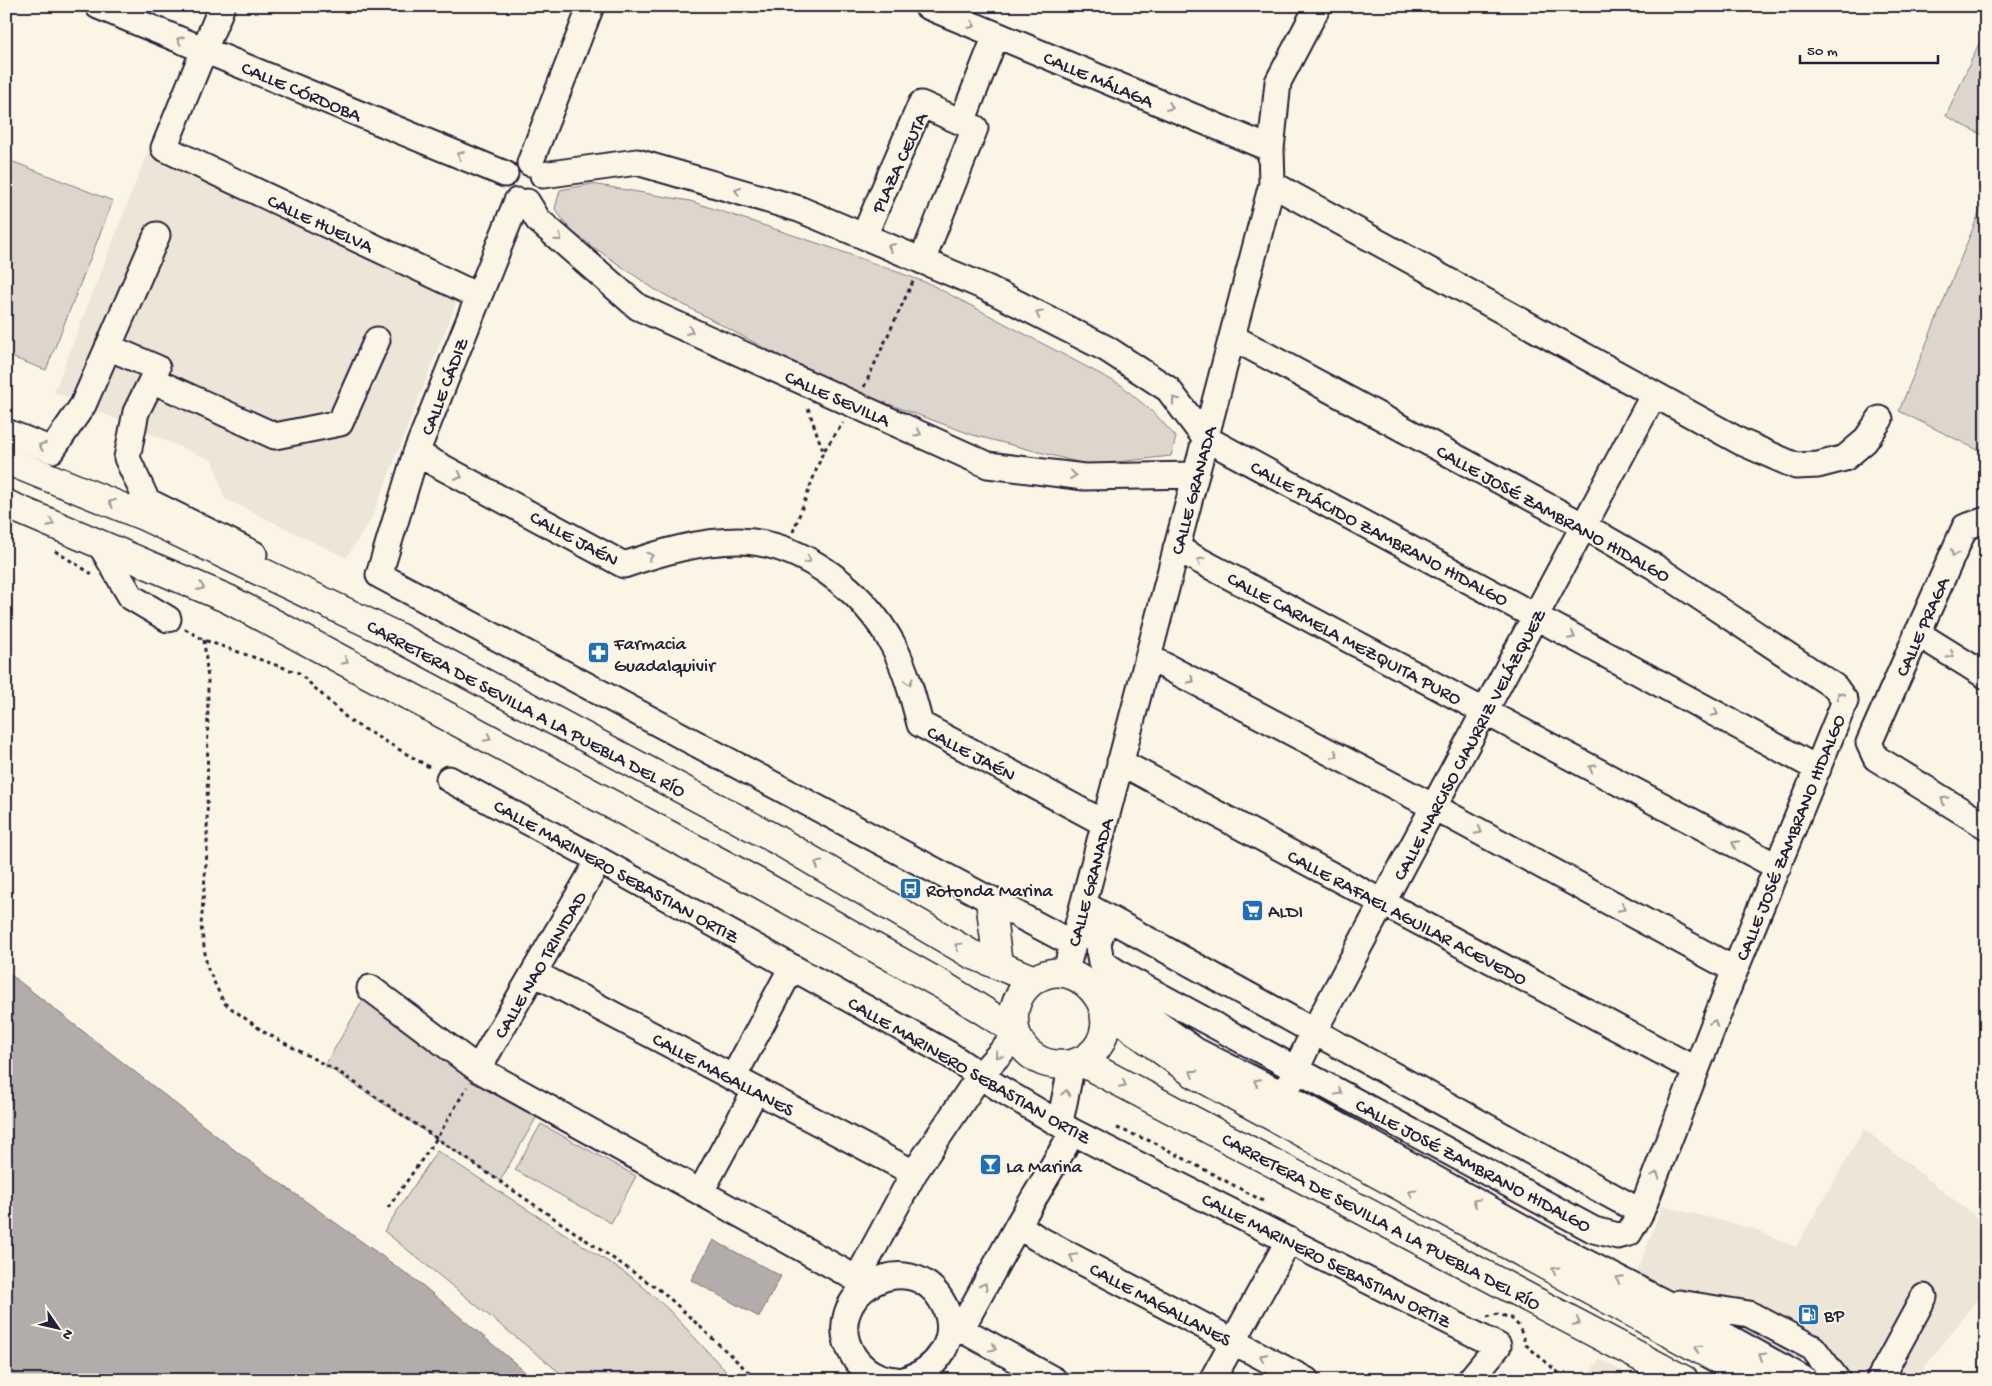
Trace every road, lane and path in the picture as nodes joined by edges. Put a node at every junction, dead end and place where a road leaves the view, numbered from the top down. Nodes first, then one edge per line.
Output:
1 (98, 6) edge
2 (222, 6) edge
3 (591, 6) edge
4 (927, 6) edge
5 (1313, 8) edge
6 (996, 35) junction
7 (204, 49) junction
8 (962, 122) junction
9 (1272, 149) junction
10 (537, 169) junction
11 (505, 174) junction
12 (1272, 184) junction
13 (522, 201) junction
14 (157, 234) dead end
15 (864, 236) junction
16 (922, 261) junction
17 (478, 296) junction
18 (1232, 337) junction
19 (377, 340) dead end
20 (108, 348) junction
21 (794, 378) junction
22 (152, 380) junction
23 (1654, 394) junction
24 (1880, 419) dead end
25 (6, 432) edge
26 (1205, 438) junction
27 (823, 452) dead end
28 (416, 453) junction
29 (6, 460) edge
30 (1196, 475) junction
31 (6, 504) edge
32 (1985, 519) edge
33 (1584, 526) junction
34 (100, 544) junction
35 (47, 546) dead end
36 (1176, 548) junction
37 (97, 577) dead end
38 (1536, 616) junction
39 (168, 619) joint
40 (1917, 633) junction
41 (398, 637) junction
42 (204, 640) junction
43 (1148, 657) junction
44 (1986, 676) edge
45 (1485, 711) junction
46 (1120, 762) junction
47 (1818, 769) junction
48 (449, 779) joint
49 (1434, 807) junction
50 (1104, 823) junction
51 (1986, 826) edge
52 (599, 860) junction
53 (1778, 867) junction
54 (990, 900) junction
55 (1383, 902) junction
56 (1083, 904) junction
57 (1106, 917) junction
58 (1072, 944) junction
59 (998, 965) junction
60 (792, 967) junction
61 (1735, 970) junction
62 (534, 973) junction
63 (1065, 973) junction
64 (1034, 980) junction
65 (1090, 985) junction
66 (370, 988) dead end
67 (1104, 1008) junction
68 (1314, 1031) junction
69 (1015, 1033) junction
70 (1076, 1062) junction
71 (478, 1069) junction
72 (1297, 1069) junction
73 (1696, 1070) junction
74 (980, 1075) junction
75 (733, 1078) junction
76 (756, 1090) junction
77 (1284, 1095) junction
78 (1067, 1127) junction
79 (437, 1138) junction
80 (914, 1173) junction
81 (701, 1192) junction
82 (388, 1208) dead end
83 (1641, 1212) junction
84 (1018, 1225) junction
85 (1289, 1240) junction
86 (860, 1284) junction
87 (1924, 1297) dead end
88 (1660, 1300) junction
89 (955, 1328) junction
90 (1235, 1342) junction
91 (1526, 1345) dead end
92 (757, 1380) edge
93 (896, 1380) edge
94 (904, 1380) edge
95 (1054, 1380) edge
96 (1212, 1380) edge
97 (1306, 1380) edge
98 (1470, 1380) edge
99 (1567, 1380) edge
100 (1684, 1380) edge
101 (1756, 1380) edge
102 (1805, 1380) edge
103 (1837, 1380) edge
104 (1879, 1380) edge

7 -> 1 street, CALLE CÓRDOBA
2 - 7 street
3 - 10 street
4 -> 6 street, CALLE MÁLAGA
5 - 9 street, CALLE GRANADA
6 - 8 street
6 -> 9 street, CALLE MÁLAGA
11 -> 7 street, CALLE CÓRDOBA
7 - 17 street, CALLE HUELVA
8 - 15 street, PLAZA CEUTA
8 - 16 street
9 - 12 street, CALLE GRANADA
10 - 11 street
10 - 13 street
15 -> 10 street
11 - 13 street
12 - 18 street, CALLE GRANADA
12 - 23 street
13 - 17 street, CALLE CÁDIZ
13 -> 21 street, CALLE SEVILLA
14 - 20 street
16 -> 15 street
26 -> 16 street
17 - 28 street, CALLE CÁDIZ
18 - 26 street, CALLE GRANADA
18 - 33 street, CALLE JOSÉ ZAMBRANO HIDALGO
19 - 22 street
20 - 22 street
20 -> 25 street
21 - 27 path
21 -> 30 street, CALLE SEVILLA
22 - 41 street
23 - 24 street
23 - 33 street, CALLE NARCISO CIAURRIZ VELÁZQUEZ
26 - 30 street, CALLE GRANADA
26 - 38 street, CALLE PLÁCIDO ZAMBRANO HIDALGO
28 -> 50 street, CALLE JAÉN
28 - 54 street, CALLE CÁDIZ
41 -> 29 main road, CARRETERA DE SEVILLA A LA PUEBLA DEL RÍO
30 - 36 street, CALLE GRANADA
31 -> 34 main road
32 -> 40 street, CALLE PRAGA
33 - 38 street, CALLE NARCISO CIAURRIZ VELÁZQUEZ
47 -> 33 street, CALLE JOSÉ ZAMBRANO HIDALGO
34 - 39 street
34 -> 69 main road
35 - 37 path
36 - 43 street, CALLE GRANADA
45 -> 36 street, CALLE CARMELA MEZQUITA PURO
38 - 45 street, CALLE NARCISO CIAURRIZ VELÁZQUEZ
38 -> 47 street, CALLE PLÁCIDO ZAMBRANO HIDALGO
39 - 42 path
40 -> 44 street
51 -> 40 street, CALLE PRAGA
59 -> 41 main road, CARRETERA DE SEVILLA A LA PUEBLA DEL RÍO
42 - 48 path
42 - 79 path
43 - 46 street, CALLE GRANADA
43 -> 49 street
45 - 49 street, CALLE NARCISO CIAURRIZ VELÁZQUEZ
53 -> 45 street, CALLE CARMELA MEZQUITA PURO
46 - 50 street, CALLE GRANADA
46 - 55 street, CALLE RAFAEL AGUILAR ACEVEDO
47 - 53 street, CALLE JOSÉ ZAMBRANO HIDALGO
48 - 52 street, CALLE MARINERO SEBASTIAN ORTIZ
49 - 55 street, CALLE NARCISO CIAURRIZ VELÁZQUEZ
49 -> 61 street
50 - 56 street, CALLE GRANADA
52 - 60 street, CALLE MARINERO SEBASTIAN ORTIZ
52 - 62 street, CALLE NAO TRINIDAD
53 - 61 street, CALLE JOSÉ ZAMBRANO HIDALGO
54 - 58 street
54 - 59 main road
55 - 68 street, CALLE NARCISO CIAURRIZ VELÁZQUEZ
55 - 73 street, CALLE RAFAEL AGUILAR ACEVEDO
56 - 57 street
56 - 58 street, CALLE GRANADA
57 - 68 street
57 - 72 street, CALLE JOSÉ ZAMBRANO HIDALGO
58 - 63 street, CALLE GRANADA
59 - 64 main road, CARRETERA DE SEVILLA A LA PUEBLA DEL RÍO
60 - 74 street, CALLE MARINERO SEBASTIAN ORTIZ
60 - 75 street
73 -> 61 street, CALLE JOSÉ ZAMBRANO HIDALGO
62 - 71 street, CALLE NAO TRINIDAD
62 - 75 street, CALLE MAGALLANES
63 - 64 main road
63 - 65 main road
64 - 69 main road
65 - 67 main road
77 -> 65 street
66 - 71 street
67 - 70 main road
101 -> 67 main road
68 - 72 street, CALLE NARCISO CIAURRIZ VELÁZQUEZ
68 - 83 street
69 - 70 main road
69 -> 74 street
78 -> 70 street
70 -> 100 main road, CARRETERA DE SEVILLA A LA PUEBLA DEL RÍO
71 - 79 path
71 - 81 street
72 - 77 street, CALLE NARCISO CIAURRIZ VELÁZQUEZ
72 -> 83 street, CALLE JOSÉ ZAMBRANO HIDALGO
83 -> 73 street, CALLE JOSÉ ZAMBRANO HIDALGO
74 - 78 street, CALLE MARINERO SEBASTIAN ORTIZ
74 - 80 street
75 - 76 street, CALLE MAGALLANES
76 - 80 street, CALLE MAGALLANES
76 - 81 street
88 -> 77 street
78 - 84 street
78 - 85 street, CALLE MARINERO SEBASTIAN ORTIZ
79 - 82 path
79 - 92 path
80 - 86 street
81 - 86 street
89 -> 84 street
90 -> 84 street, CALLE MAGALLANES
85 - 90 street
85 - 98 street, CALLE MARINERO SEBASTIAN ORTIZ
86 - 89 street
86 - 93 street
87 - 104 street
102 -> 88 street
88 - 103 street
89 - 94 street
89 -> 95 street
90 - 96 street
97 -> 90 street, CALLE MAGALLANES
91 - 99 path

